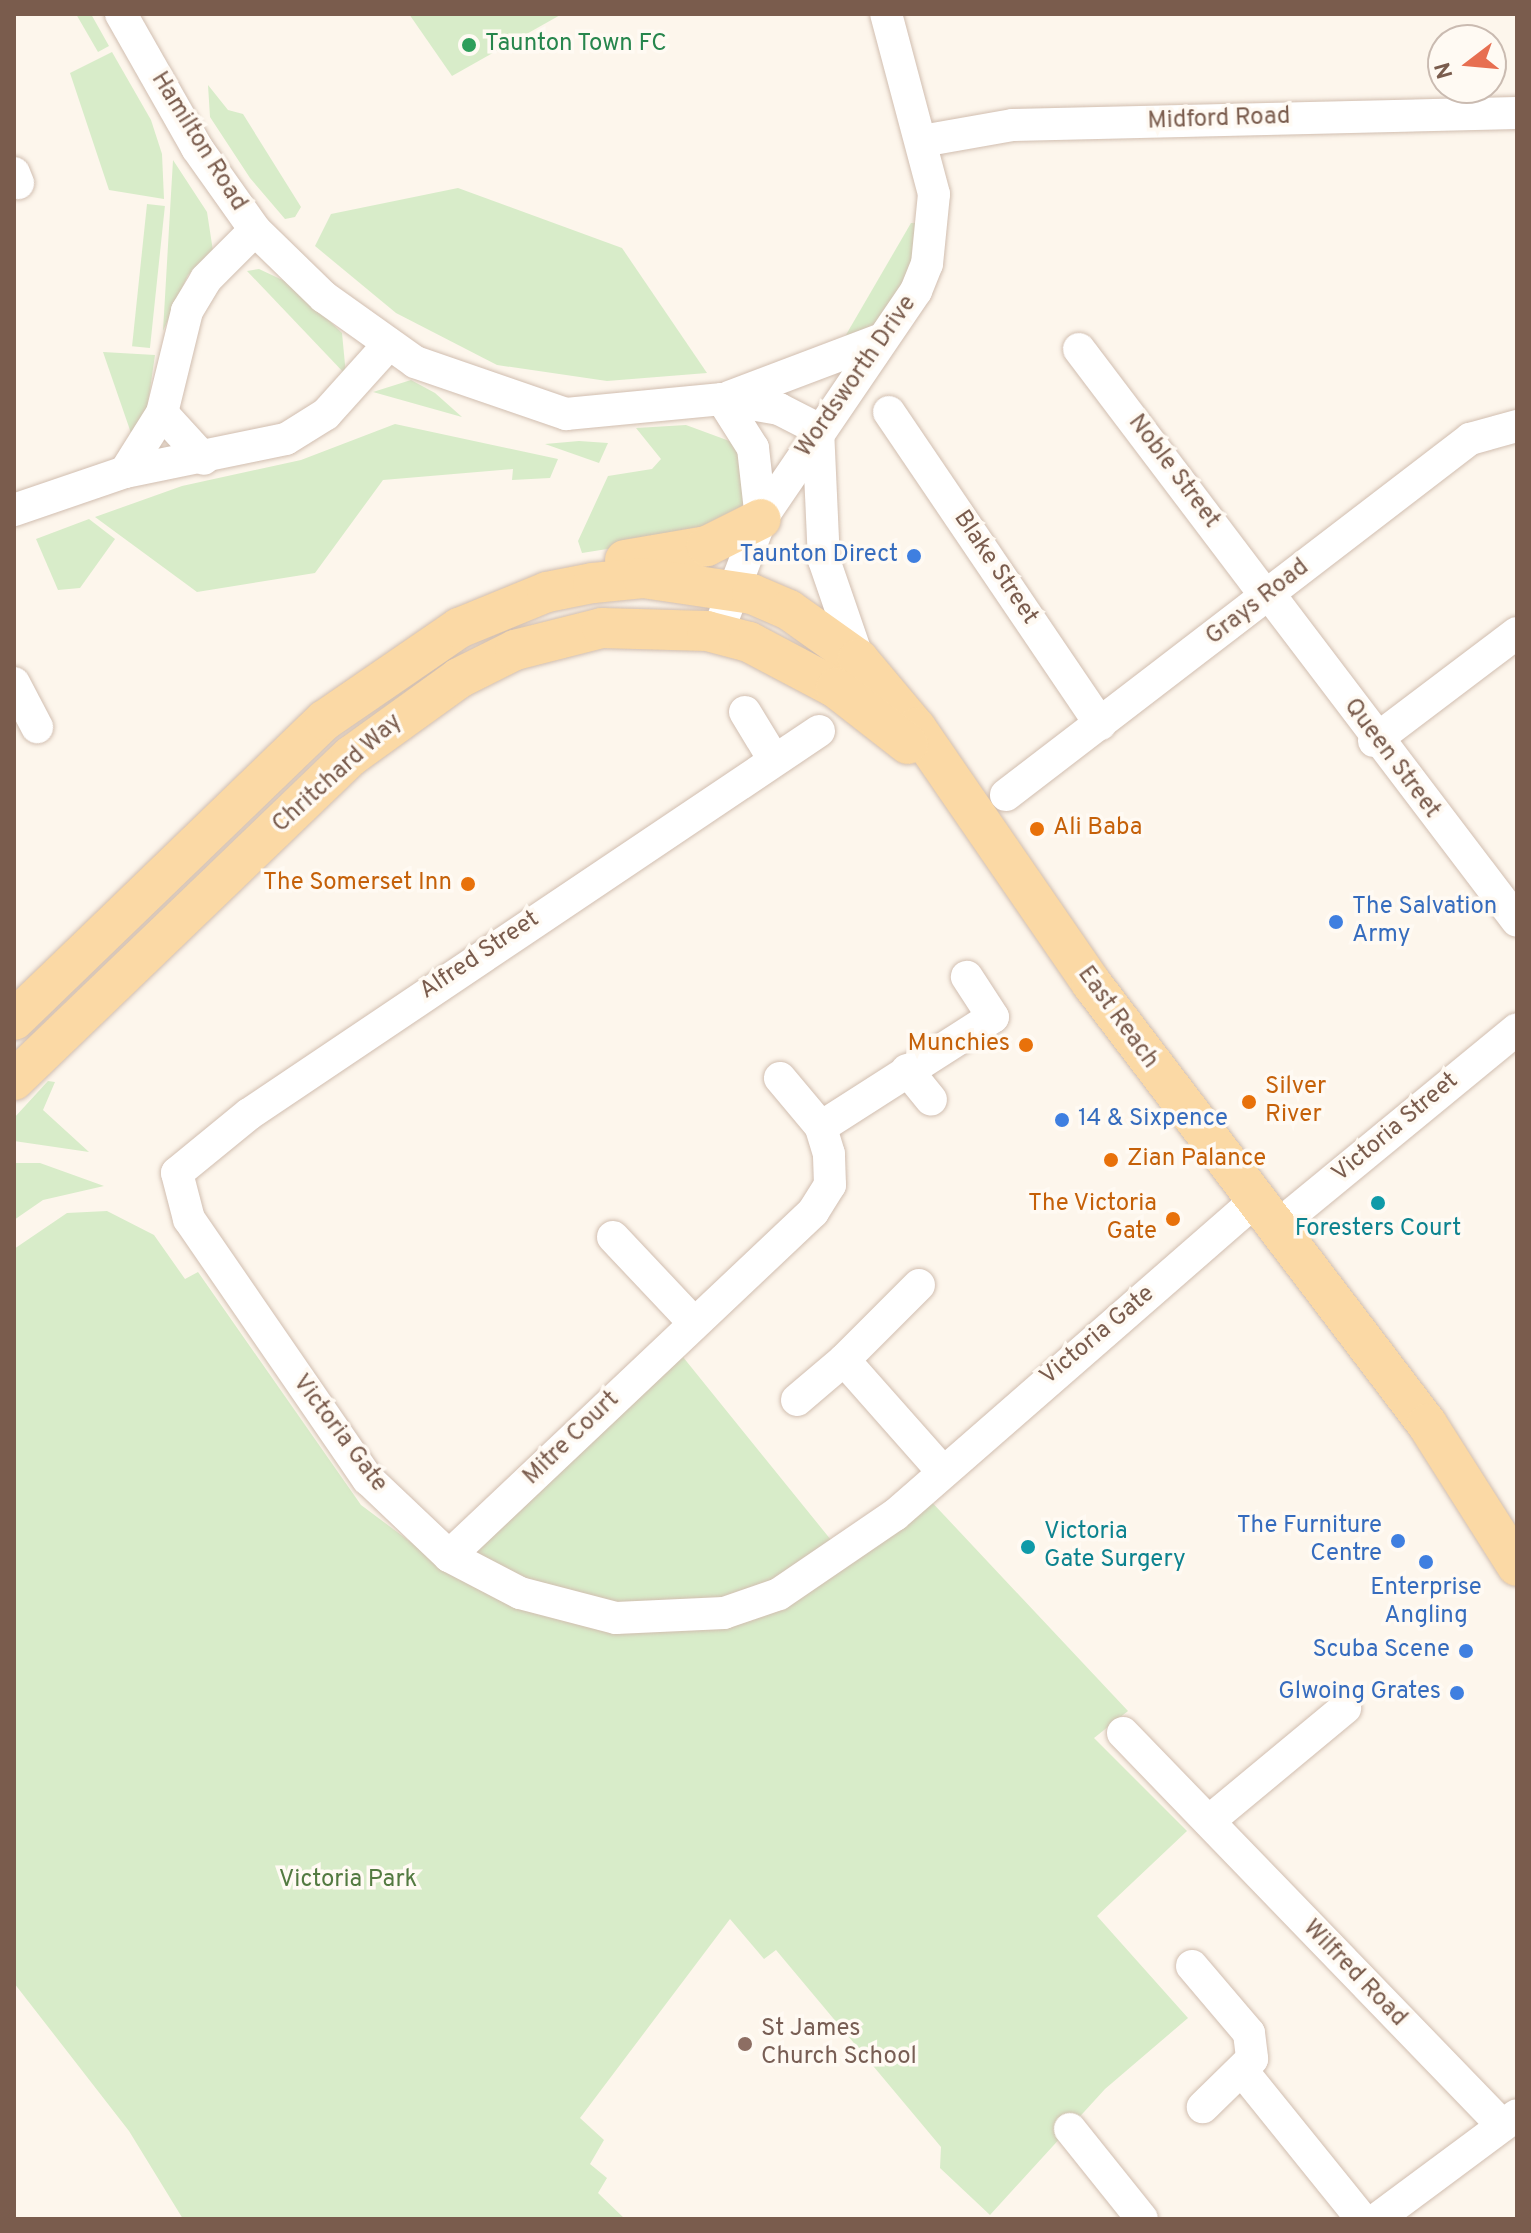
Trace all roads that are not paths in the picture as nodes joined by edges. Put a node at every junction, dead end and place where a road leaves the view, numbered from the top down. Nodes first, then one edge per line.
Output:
1 (121, 14) edge
2 (886, 14) edge
3 (1517, 113) edge
4 (922, 141) junction
5 (255, 230) junction
6 (881, 340) junction
7 (389, 344) junction
8 (1079, 349) dead end
9 (722, 399) junction
10 (889, 412) dead end
11 (162, 413) junction
12 (1517, 426) edge
13 (818, 429) junction
14 (204, 459) junction
15 (125, 472) junction
16 (14, 510) edge
17 (761, 519) junction
18 (731, 587) junction
19 (1268, 595) junction
20 (1517, 633) edge
21 (717, 634) junction
22 (858, 659) junction
23 (378, 677) junction
24 (14, 683) edge
25 (745, 712) dead end
26 (1100, 724) junction
27 (37, 727) dead end
28 (819, 731) dead end
29 (1374, 741) junction
30 (773, 758) junction
31 (939, 769) junction
32 (1006, 795) dead end
33 (1517, 921) edge
34 (967, 977) dead end
35 (14, 1020) edge
36 (1517, 1029) edge
37 (907, 1070) junction
38 (780, 1078) dead end
39 (14, 1080) edge
40 (931, 1100) dead end
41 (821, 1127) junction
42 (190, 1157) joint
43 (1264, 1215) junction
44 (613, 1237) dead end
45 (919, 1285) dead end
46 (694, 1323) junction
47 (844, 1360) junction
48 (797, 1400) dead end
49 (943, 1472) junction
50 (449, 1556) junction
51 (1517, 1566) edge
52 (1345, 1708) dead end
53 (1123, 1733) dead end
54 (1209, 1821) junction
55 (1192, 1966) dead end
56 (1244, 2073) junction
57 (1203, 2107) dead end
58 (1510, 2120) edge
59 (1070, 2129) dead end
60 (1142, 2219) edge
61 (1362, 2219) edge
62 (1377, 2219) edge

1 - 5 street, Hamilton Road
2 - 4 street, Wordsworth Drive
3 - 4 street, Midford Road
4 - 6 street, Wordsworth Drive
5 - 7 street, Hamilton Road
5 - 11 street
6 - 9 street, Hamilton Road
6 - 13 street, Wordsworth Drive
7 - 9 street, Hamilton Road
7 - 14 street
8 - 19 street, Noble Street
9 - 13 street, Hamilton Road
9 - 17 street
10 - 26 street, Blake Street
11 - 14 street
11 - 15 street
12 - 19 street, Grays Road
13 - 17 street, Wordsworth Drive
13 - 22 street, East Reach
14 - 15 street
15 - 16 street
17 - 18 street, Wordsworth Drive
17 - 23 main road
18 - 21 street, Wordsworth Drive
18 - 22 main road, Chritchard Way
18 - 23 main road, Chritchard Way
19 - 26 street, Grays Road
19 - 29 street, Queen Street
20 - 29 street
21 - 31 main road, Chritchard Way
21 - 39 main road, Chritchard Way
22 - 31 main road, East Reach
23 - 35 main road, Chritchard Way
24 - 27 street
25 - 30 street
26 - 32 street, Grays Road
28 - 30 street, Alfred Street
29 - 33 street, Queen Street
30 - 42 street, Alfred Street
31 - 43 main road, East Reach
34 - 37 street
36 - 43 street, Victoria Street
37 - 40 street
37 - 41 street
38 - 41 street
41 - 46 street, Mitre Court
42 - 50 street, Victoria Gate
43 - 49 street, Victoria Gate
43 - 51 main road, East Reach
44 - 46 street
45 - 47 street
46 - 50 street, Mitre Court
47 - 48 street
47 - 49 street
49 - 50 street, Victoria Gate
52 - 54 street
53 - 54 street, Wilfred Road
54 - 58 street, Wilfred Road
55 - 56 street
56 - 57 street
56 - 61 street
58 - 62 street
59 - 60 street

